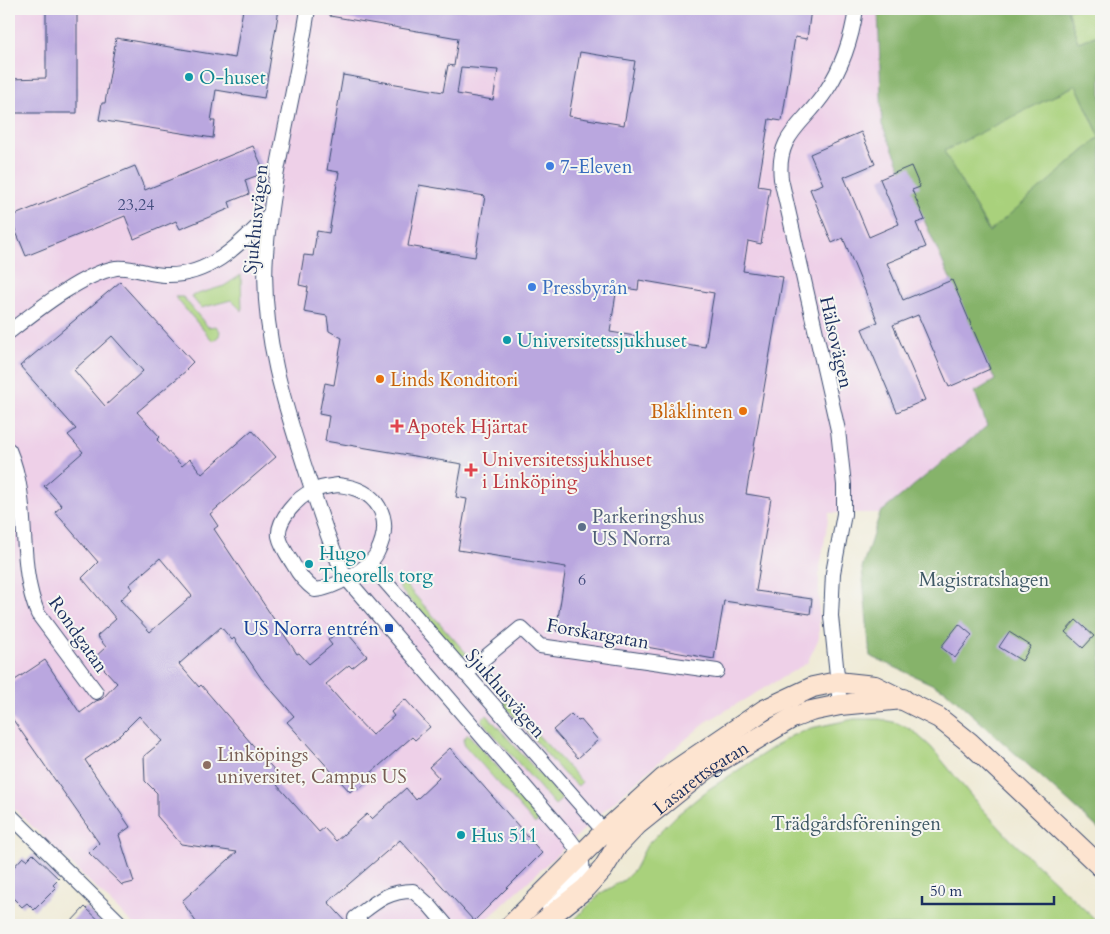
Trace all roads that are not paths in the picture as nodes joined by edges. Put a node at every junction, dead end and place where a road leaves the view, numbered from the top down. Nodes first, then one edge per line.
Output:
1 (308, 9) edge
2 (856, 9) edge
3 (270, 214) junction
4 (9, 332) edge
5 (9, 450) edge
6 (313, 490) junction
7 (369, 563) junction
8 (346, 578) junction
9 (717, 671) dead end
10 (465, 674) junction
11 (837, 682) junction
12 (96, 692) dead end
13 (903, 699) junction
14 (840, 705) junction
15 (9, 814) edge
16 (610, 839) junction
17 (579, 856) junction
18 (1101, 867) edge
19 (122, 925) edge
20 (362, 925) edge
21 (446, 925) edge
22 (511, 925) edge
23 (533, 925) edge
24 (539, 925) edge

1 - 3 street, Sjukhusvägen
2 - 11 street, Hälsovägen
3 - 4 street
3 - 6 street, Sjukhusvägen
5 - 12 street, Rondgatan
6 - 7 street
6 - 8 street, Sjukhusvägen
6 - 8 street
7 - 8 street
7 - 10 street, Sjukhusvägen
8 - 17 street, Sjukhusvägen
9 - 10 street, Forskargatan
10 - 16 street, Sjukhusvägen
11 - 13 main road, Lasarettsgatan
11 - 14 street, Hälsovägen
11 - 16 main road, Lasarettsgatan
13 - 14 main road, Lasarettsgatan
13 - 18 main road, Lasarettsgatan
14 - 16 main road, Lasarettsgatan
15 - 19 street
16 - 17 main road, Lasarettsgatan
16 - 24 main road, Lasarettsgatan
17 - 22 main road, Lasarettsgatan
17 - 23 street
20 - 21 street

